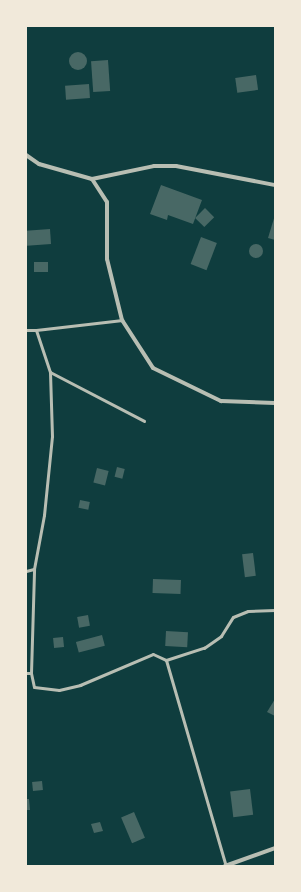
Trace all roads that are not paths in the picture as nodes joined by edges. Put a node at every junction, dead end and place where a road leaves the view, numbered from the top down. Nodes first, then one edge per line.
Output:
1 (26, 155) edge
2 (92, 179) junction
3 (275, 185) edge
4 (122, 320) junction
5 (26, 330) edge
6 (36, 330) junction
7 (50, 372) junction
8 (275, 403) edge
9 (144, 421) dead end
10 (34, 569) junction
11 (26, 571) edge
12 (275, 610) edge
13 (166, 660) junction
14 (26, 673) edge
15 (31, 673) junction
16 (275, 848) edge
17 (225, 866) edge

1 - 2 street
2 - 3 street
2 - 4 street
4 - 6 lane
4 - 8 street
5 - 6 lane
6 - 7 lane
7 - 9 lane
7 - 10 lane
10 - 11 lane
10 - 15 lane
12 - 13 lane
13 - 15 lane
13 - 17 lane
14 - 15 lane
16 - 17 street

